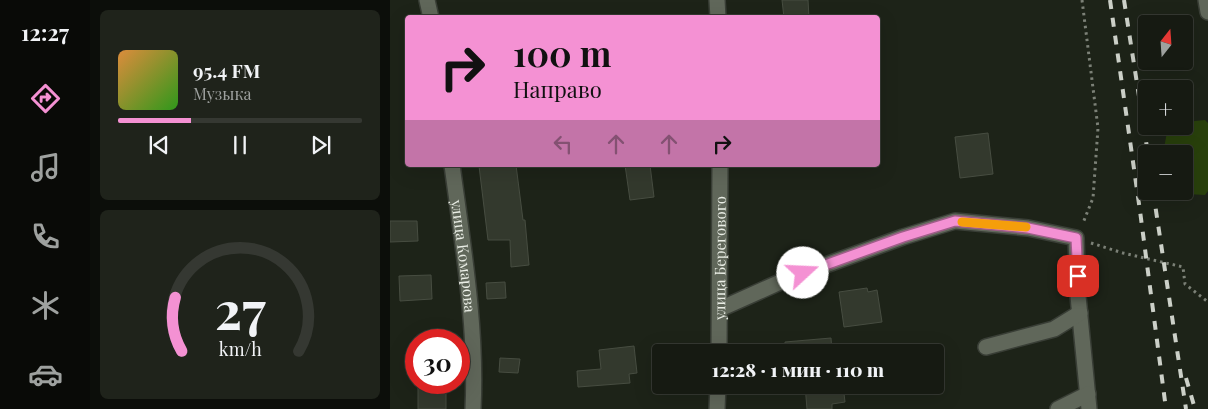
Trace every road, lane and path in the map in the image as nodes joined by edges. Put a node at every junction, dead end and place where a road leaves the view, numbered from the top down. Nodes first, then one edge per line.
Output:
1 (427, 0) edge
2 (717, 0) edge
3 (1082, 0) edge
4 (1206, 0) edge
5 (1208, 12) edge
6 (430, 15) edge
7 (718, 15) edge
8 (452, 167) edge
9 (720, 167) edge
10 (1076, 238) junction
11 (1208, 302) edge
12 (720, 308) junction
13 (1080, 313) junction
14 (718, 344) edge
15 (986, 347) dead end
16 (718, 394) edge
17 (1088, 402) edge
18 (473, 409) edge
19 (717, 409) edge
20 (1058, 409) edge

1 - 6 street
2 - 7 street
3 - 10 path
4 - 5 street
8 - 18 street, улица Комарова
9 - 12 street, улица Берегового
10 - 11 path
10 - 12 street
10 - 13 street
12 - 14 street, улица Берегового
13 - 15 street
13 - 17 street
16 - 19 street
17 - 20 street

